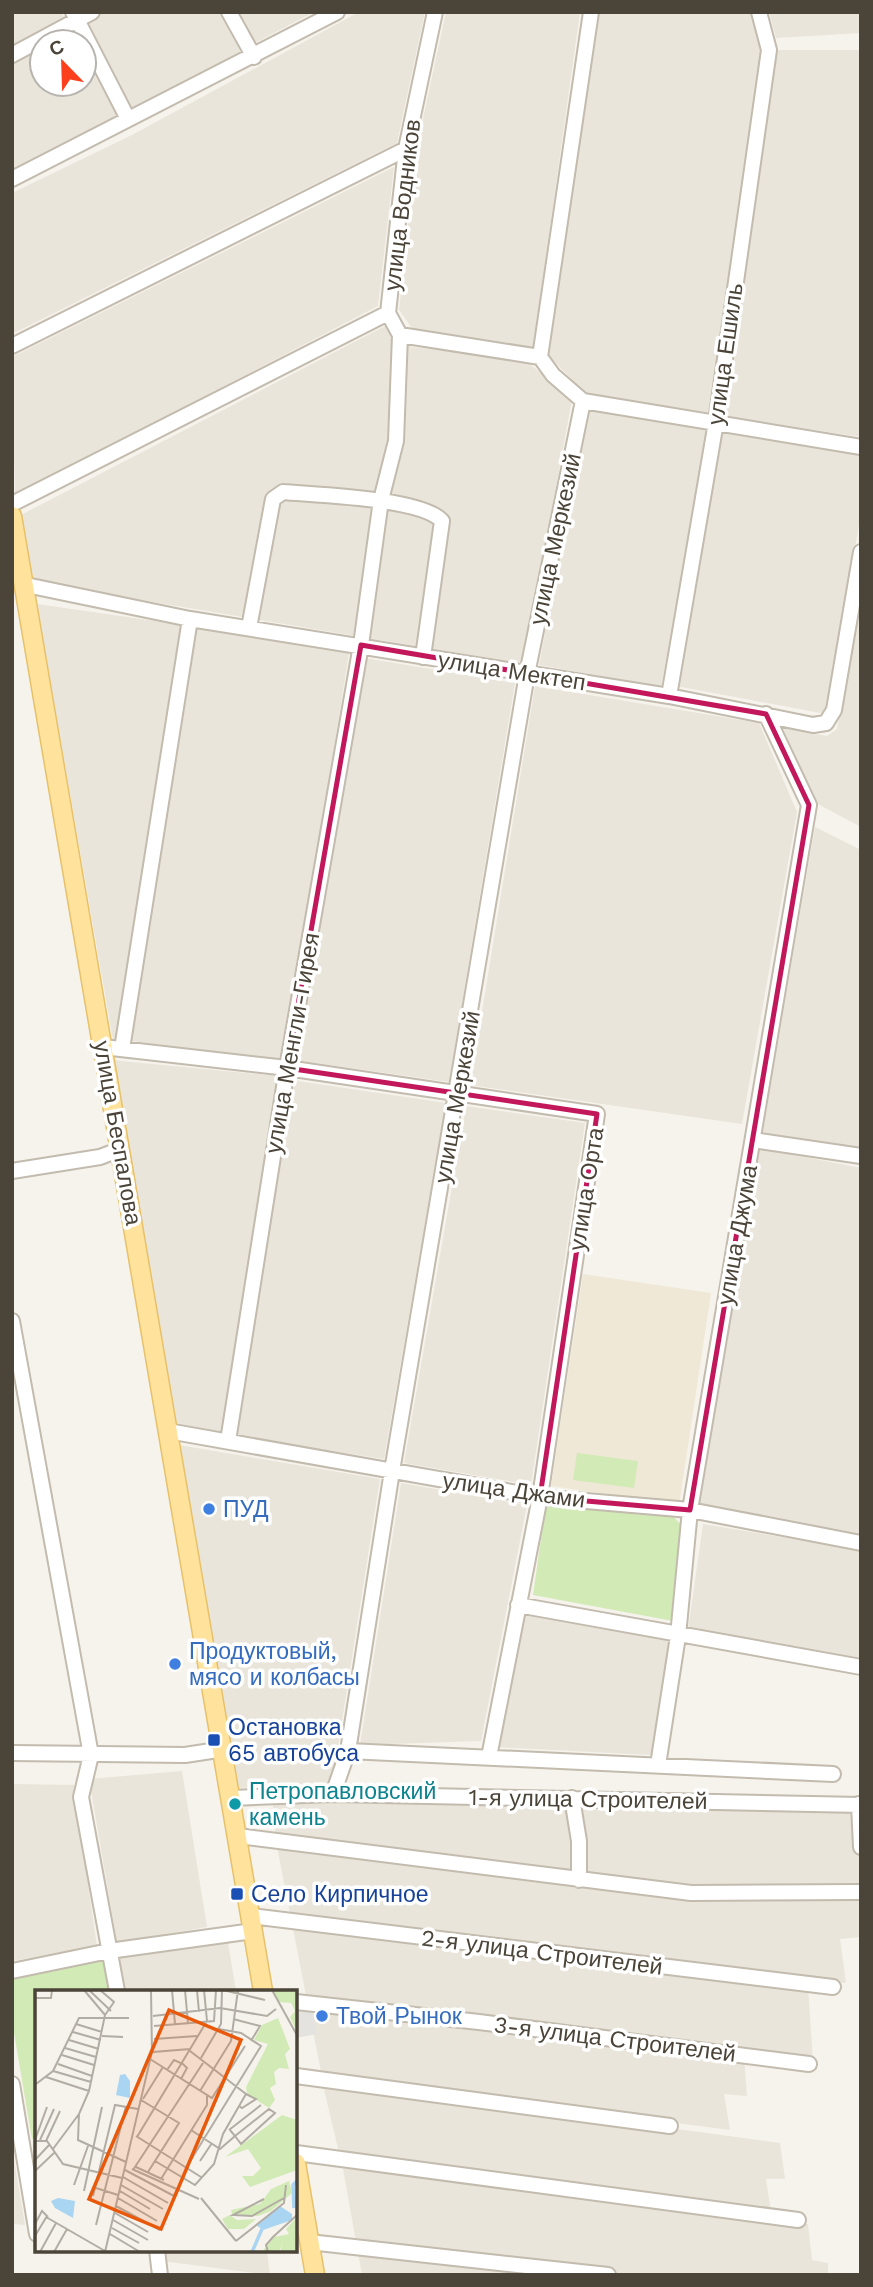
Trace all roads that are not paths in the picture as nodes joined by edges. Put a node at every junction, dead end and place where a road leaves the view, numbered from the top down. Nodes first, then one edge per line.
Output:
1 (92, 12) edge
2 (229, 12) edge
3 (337, 12) edge
4 (435, 12) edge
5 (591, 12) edge
6 (759, 12) edge
7 (75, 16) edge
8 (12, 55) edge
9 (254, 57) junction
10 (128, 119) junction
11 (406, 149) junction
12 (12, 179) edge
13 (388, 313) junction
14 (400, 335) junction
15 (12, 346) edge
16 (540, 357) junction
17 (583, 401) junction
18 (716, 422) junction
19 (861, 447) edge
20 (381, 500) junction
21 (12, 504) edge
22 (12, 516) edge
23 (861, 552) edge
24 (26, 585) junction
25 (190, 618) junction
26 (249, 628) junction
27 (361, 645) junction
28 (423, 657) junction
29 (527, 674) junction
30 (669, 696) junction
31 (766, 714) junction
32 (103, 1047) junction
33 (121, 1049) junction
34 (287, 1068) junction
35 (458, 1094) junction
36 (753, 1140) junction
37 (121, 1149) junction
38 (861, 1156) edge
39 (12, 1171) edge
40 (12, 1321) edge
41 (168, 1431) junction
42 (228, 1441) junction
43 (392, 1471) junction
44 (540, 1497) junction
45 (690, 1510) junction
46 (861, 1543) edge
47 (518, 1605) junction
48 (678, 1636) junction
49 (861, 1667) edge
50 (224, 1749) junction
51 (348, 1751) junction
52 (12, 1754) edge
53 (91, 1755) junction
54 (489, 1757) junction
55 (658, 1765) junction
56 (833, 1774) dead end
57 (333, 1794) junction
58 (231, 1798) junction
59 (572, 1798) junction
60 (860, 1805) edge
61 (238, 1836) junction
62 (861, 1847) edge
63 (579, 1880) junction
64 (861, 1892) edge
65 (252, 1924) junction
66 (109, 1951) junction
67 (12, 1971) edge
68 (833, 1987) dead end
69 (117, 1990) edge
70 (263, 1990) edge
71 (298, 2002) edge
72 (809, 2064) dead end
73 (298, 2076) edge
74 (12, 2084) edge
75 (670, 2126) dead end
76 (30, 2149) edge
77 (298, 2153) edge
78 (298, 2175) edge
79 (35, 2210) edge
80 (798, 2220) dead end
81 (309, 2242) junction
82 (158, 2252) edge
83 (160, 2275) edge
84 (315, 2275) edge
85 (608, 2275) edge

1 - 7 street
2 - 9 street
3 - 9 street
4 - 11 street, улица Водников
5 - 16 street
6 - 18 street, улица Ешиль
7 - 8 street
7 - 10 street
9 - 10 street
10 - 12 street
11 - 13 street, улица Водников
11 - 15 street
13 - 14 street, улица Водников
13 - 21 street
14 - 16 street
14 - 20 street
16 - 17 street
17 - 18 street
17 - 29 street, улица Меркезий
18 - 19 street
18 - 30 street, улица Ешиль
20 - 26 street
20 - 27 street
20 - 28 street
22 - 24 main road, улица Беспалова
23 - 31 street, улица Мектеп
24 - 25 street, улица Мектеп
24 - 32 main road, улица Беспалова
25 - 26 street, улица Мектеп
25 - 33 street
26 - 27 street, улица Мектеп
27 - 28 street, улица Мектеп
27 - 34 street, улица Менгли-Гирея
28 - 29 street, улица Мектеп
29 - 30 street, улица Мектеп
29 - 35 street, улица Меркезий
30 - 31 street, улица Мектеп
31 - 36 street, улица Джума
32 - 33 street, улица Орта
32 - 37 main road, улица Беспалова
33 - 34 street, улица Орта
34 - 35 street, улица Орта
34 - 42 street, улица Менгли-Гирея
35 - 43 street, улица Меркезий
35 - 44 street, улица Орта
36 - 38 street
36 - 45 street, улица Джума
37 - 39 street
37 - 41 main road, улица Беспалова
40 - 53 street
41 - 42 street, улица Джами
41 - 50 main road, улица Беспалова
42 - 43 street, улица Джами
43 - 44 street, улица Джами
43 - 51 street, улица Меркезий
44 - 45 street, улица Джами
44 - 47 street, улица Орта
45 - 46 street, улица Джами
45 - 48 street, улица Джума
47 - 48 street
47 - 54 street, улица Орта
48 - 49 street
48 - 55 street, улица Джума
50 - 53 street
50 - 58 main road, улица Беспалова
51 - 54 street
51 - 57 street, улица Меркезий
52 - 53 street
53 - 66 street
54 - 55 street
55 - 56 street
57 - 58 street, 1-я улица Строителей
57 - 59 street, 1-я улица Строителей
58 - 61 main road, улица Беспалова
59 - 60 street, 1-я улица Строителей
59 - 63 street
60 - 62 street
61 - 63 street
61 - 65 main road, улица Беспалова
63 - 64 street
65 - 66 street, 2-я улица Строителей
65 - 68 street, 2-я улица Строителей
65 - 70 main road, улица Беспалова
66 - 67 street, 2-я улица Строителей
66 - 69 street
71 - 72 street, 3-я улица Строителей
73 - 75 street
74 - 76 street
76 - 79 street
77 - 80 street
78 - 81 main road
81 - 84 main road
81 - 85 street
82 - 83 street

